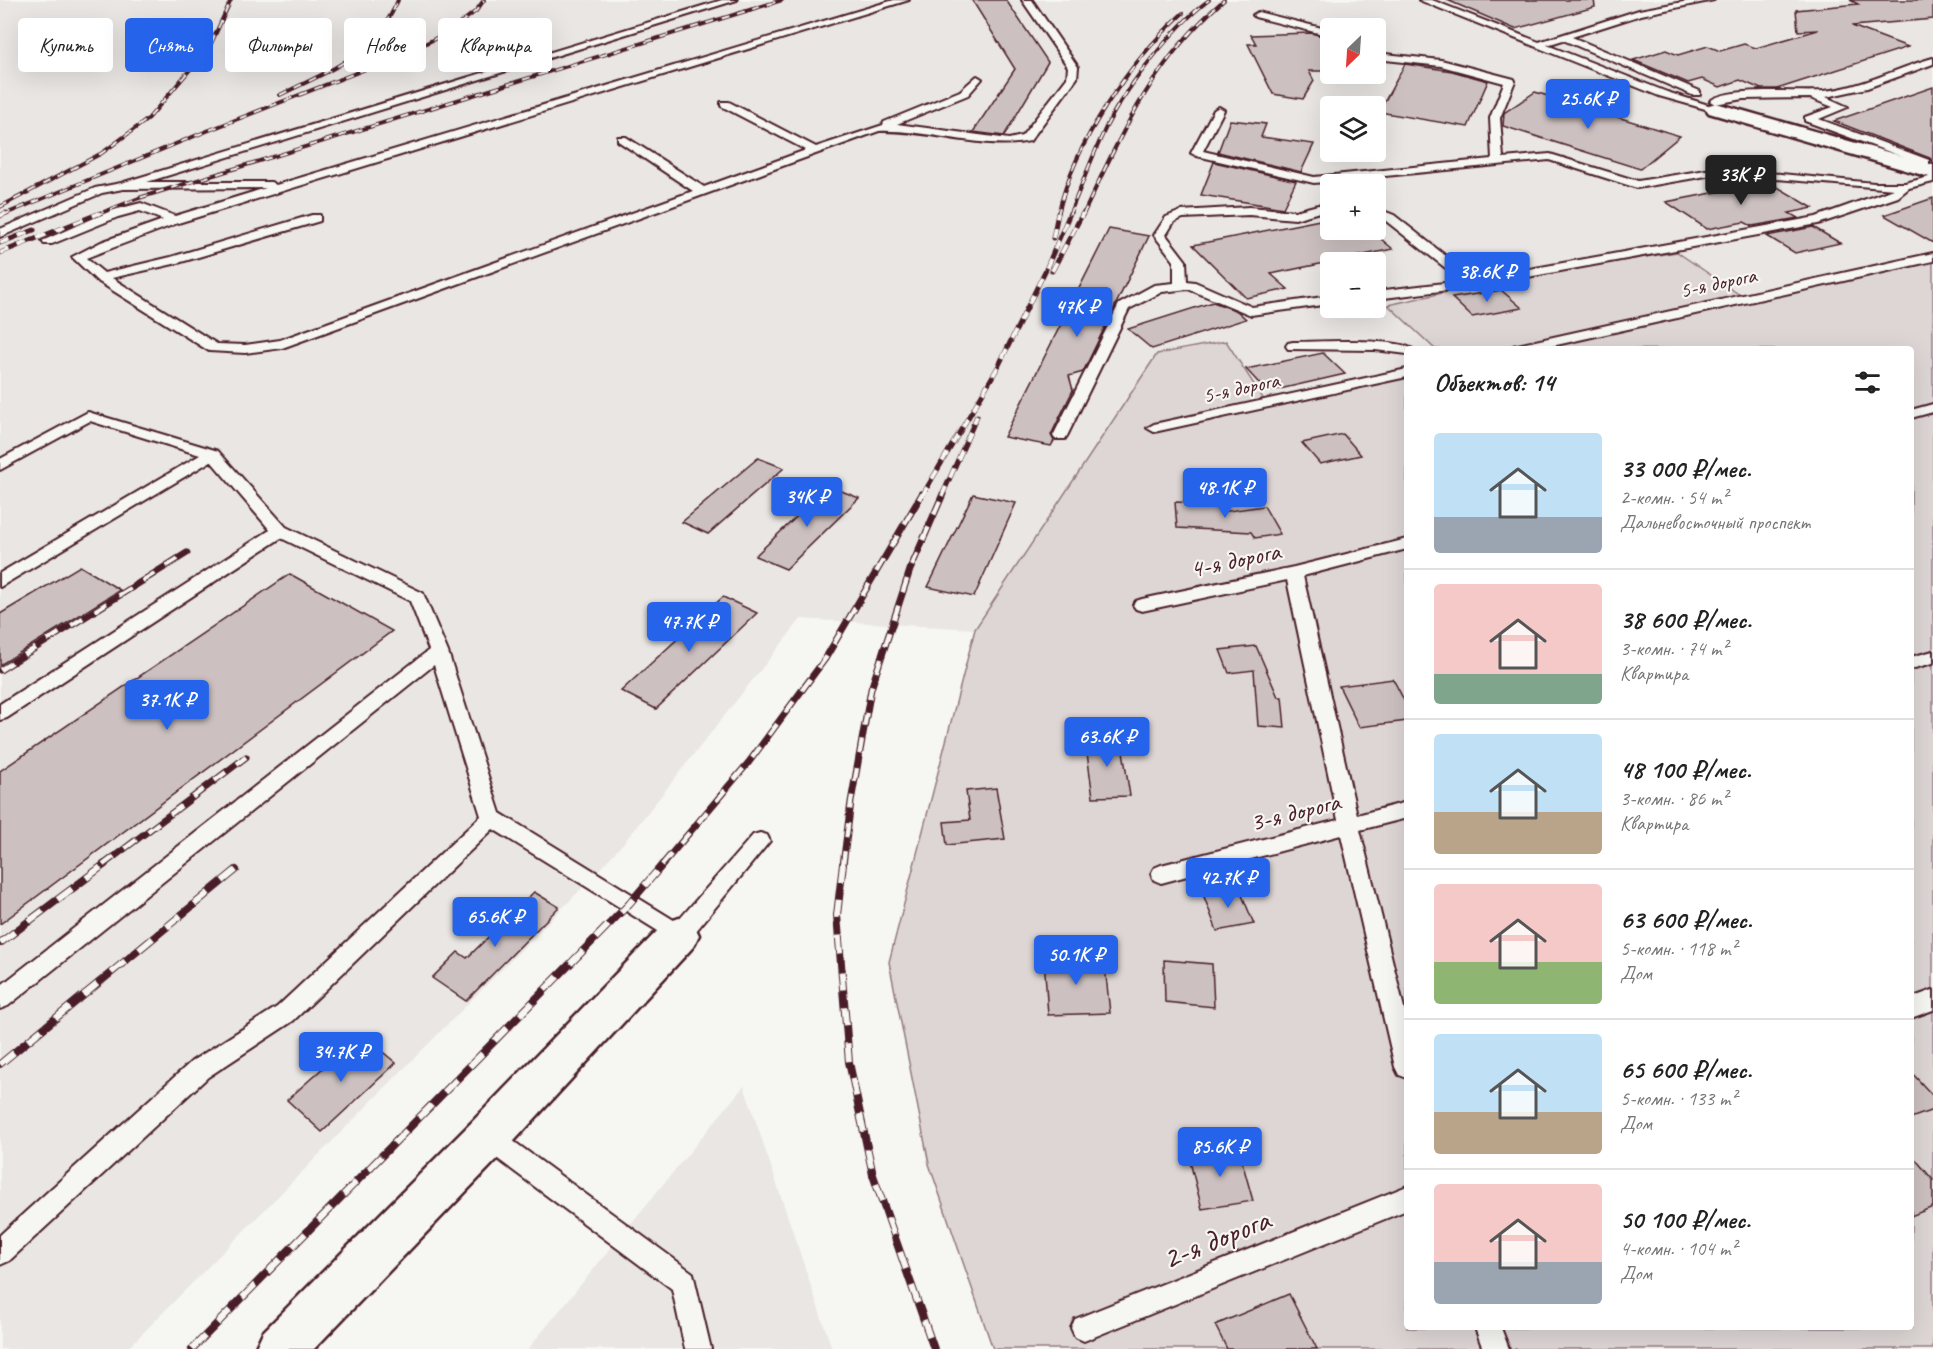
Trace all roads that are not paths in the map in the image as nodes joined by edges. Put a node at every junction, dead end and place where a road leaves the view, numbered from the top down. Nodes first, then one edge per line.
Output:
1 (732, 0) edge
2 (904, 0) edge
3 (1027, 0) edge
4 (1424, 0) edge
5 (1707, 0) edge
6 (1258, 15) dead end
7 (1320, 30) edge
8 (1563, 37) junction
9 (1538, 45) junction
10 (1386, 57) edge
11 (1933, 61) edge
12 (977, 79) dead end
13 (1811, 94) junction
14 (725, 104) dead end
15 (1716, 105) junction
16 (1219, 110) dead end
17 (878, 128) junction
18 (622, 140) dead end
19 (816, 151) junction
20 (1498, 162) junction
21 (1928, 168) edge
22 (296, 184) junction
23 (123, 186) junction
24 (1905, 186) junction
25 (703, 192) junction
26 (1320, 209) edge
27 (1386, 216) edge
28 (316, 218) dead end
29 (174, 220) junction
30 (0, 233) edge
31 (48, 241) dead end
32 (1933, 257) edge
33 (101, 277) junction
34 (1473, 283) junction
35 (1181, 286) junction
36 (1386, 294) edge
37 (1320, 301) edge
38 (1293, 346) dead end
39 (1531, 346) edge
40 (1404, 350) edge
41 (1404, 374) edge
42 (1933, 408) edge
43 (1914, 413) edge
44 (1155, 428) dead end
45 (1060, 436) dead end
46 (213, 454) junction
47 (0, 465) edge
48 (280, 531) junction
49 (1404, 545) edge
50 (1294, 573) junction
51 (0, 581) edge
52 (1142, 605) dead end
53 (439, 652) junction
54 (1933, 657) edge
55 (1914, 662) edge
56 (0, 713) edge
57 (1404, 811) edge
58 (492, 818) junction
59 (1349, 826) junction
60 (760, 841) dead end
61 (1161, 874) dead end
62 (679, 935) junction
63 (0, 999) edge
64 (1933, 1000) edge
65 (1914, 1007) edge
66 (1404, 1055) edge
67 (488, 1137) junction
68 (1404, 1199) edge
69 (0, 1252) edge
70 (1084, 1328) dead end
71 (1489, 1330) edge
72 (280, 1349) edge
73 (698, 1349) edge
74 (1496, 1349) edge

1 - 23 lane
2 - 22 lane
3 - 17 lane
4 - 9 lane
5 - 8 lane
6 - 7 lane
8 - 9 lane
8 - 15 lane
9 - 15 lane
10 - 20 lane
11 - 13 lane
12 - 17 lane
13 - 15 lane
13 - 21 lane
14 - 19 lane
15 - 21 street
16 - 20 lane
17 - 19 lane
18 - 25 lane
19 - 25 lane
20 - 24 lane
21 - 24 lane
22 - 23 lane
22 - 29 lane
23 - 30 lane
24 - 34 lane
25 - 33 lane
26 - 35 lane
27 - 34 lane
28 - 33 lane
29 - 31 lane
29 - 33 lane
32 - 39 lane, 5-я дорога
34 - 36 lane
35 - 37 lane
35 - 45 lane
38 - 40 lane
41 - 44 lane, 5-я дорога
42 - 43 lane
46 - 47 lane
46 - 48 lane
46 - 51 lane
48 - 53 lane
48 - 56 lane
49 - 50 lane, 4-я дорога
50 - 52 lane, 4-я дорога
50 - 59 lane
53 - 58 lane
53 - 63 lane
54 - 55 lane
57 - 59 lane, 3-я дорога
58 - 62 lane
58 - 69 lane
59 - 61 lane, 3-я дорога
59 - 66 lane
60 - 62 lane
62 - 67 street
64 - 65 lane
67 - 72 street
67 - 73 lane
68 - 70 lane, 2-я дорога
71 - 74 lane

